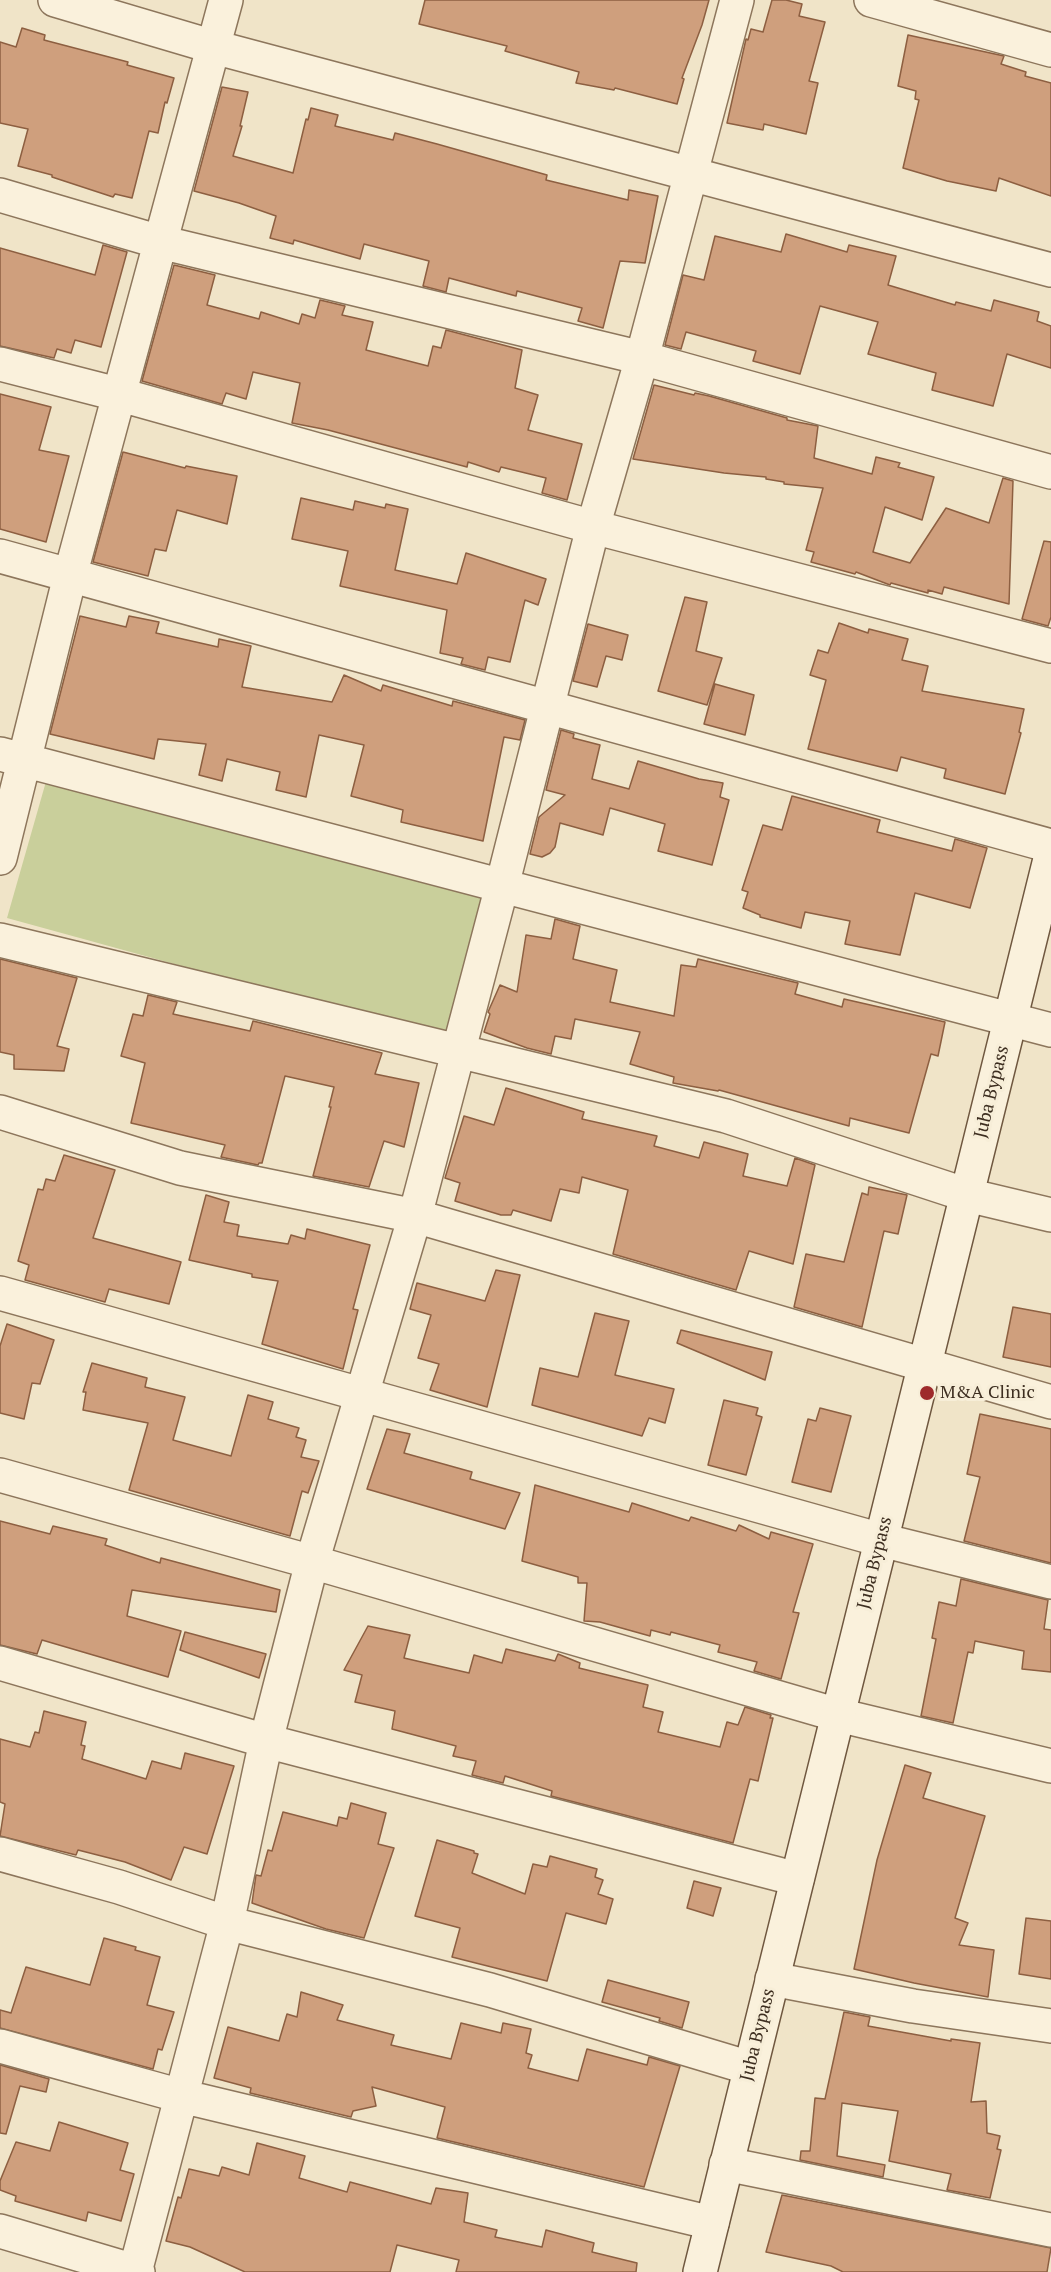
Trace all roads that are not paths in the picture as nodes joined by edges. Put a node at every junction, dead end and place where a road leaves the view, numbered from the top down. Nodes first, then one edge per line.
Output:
1 (55, 0) edge
2 (226, 0) edge
3 (737, 0) edge
4 (871, 0) edge
5 (214, 47) junction
6 (1051, 50) edge
7 (691, 176) junction
8 (0, 195) edge
9 (160, 242) junction
10 (1051, 270) edge
11 (642, 358) junction
12 (0, 364) edge
13 (121, 395) junction
14 (1051, 472) edge
15 (593, 527) junction
16 (0, 556) edge
17 (70, 576) junction
18 (1051, 646) edge
19 (547, 707) junction
20 (12, 757) edge
21 (1051, 846) edge
22 (1051, 855) edge
23 (0, 858) edge
24 (502, 886) junction
25 (0, 940) edge
26 (1010, 1019) junction
27 (1051, 1030) edge
28 (459, 1052) junction
29 (0, 1112) edge
30 (966, 1195) junction
31 (1051, 1215) edge
32 (414, 1216) junction
33 (0, 1293) edge
34 (924, 1366) junction
35 (361, 1394) junction
36 (1051, 1402) edge
37 (0, 1475) edge
38 (881, 1539) junction
39 (312, 1562) junction
40 (1051, 1582) edge
41 (0, 1663) edge
42 (838, 1715) junction
43 (266, 1741) junction
44 (1051, 1766) edge
45 (0, 1854) edge
46 (797, 1879) junction
47 (227, 1923) junction
48 (772, 1979) junction
49 (1051, 2026) edge
50 (0, 2046) edge
51 (750, 2068) junction
52 (181, 2096) junction
53 (726, 2164) junction
54 (712, 2223) junction
55 (1051, 2230) edge
56 (0, 2231) edge
57 (136, 2272) edge
58 (700, 2272) edge

1 - 5 street
2 - 5 street
3 - 7 street
4 - 6 street
5 - 7 street
5 - 9 street
7 - 10 street
7 - 11 street
8 - 9 street
9 - 11 street
9 - 13 street
11 - 14 street
11 - 15 street
12 - 13 street
13 - 15 street
13 - 17 street
15 - 18 street
15 - 19 street
16 - 17 street
17 - 19 street
17 - 20 street
19 - 21 street
19 - 24 street
20 - 23 street
20 - 24 street
22 - 26 street, Juba Bypass
24 - 26 street
24 - 28 street
25 - 28 street
26 - 27 street
26 - 30 street, Juba Bypass
28 - 30 street
28 - 32 street
29 - 32 street
30 - 31 street
30 - 34 street, Juba Bypass
32 - 34 street
32 - 35 street
33 - 35 street
34 - 36 street
34 - 38 street, Juba Bypass
35 - 38 street
35 - 39 street
37 - 39 street
38 - 40 street
38 - 42 street, Juba Bypass
39 - 42 street
39 - 43 street
41 - 43 street
42 - 44 street
42 - 46 street, Juba Bypass
43 - 46 street
43 - 47 street
45 - 47 street
46 - 48 street, Juba Bypass
47 - 51 street
47 - 52 street
48 - 49 street
48 - 51 street, Juba Bypass
50 - 52 street
51 - 53 street, Juba Bypass
52 - 54 street
52 - 57 street
53 - 54 street, Juba Bypass
53 - 55 street
54 - 58 street, Juba Bypass
56 - 57 street

